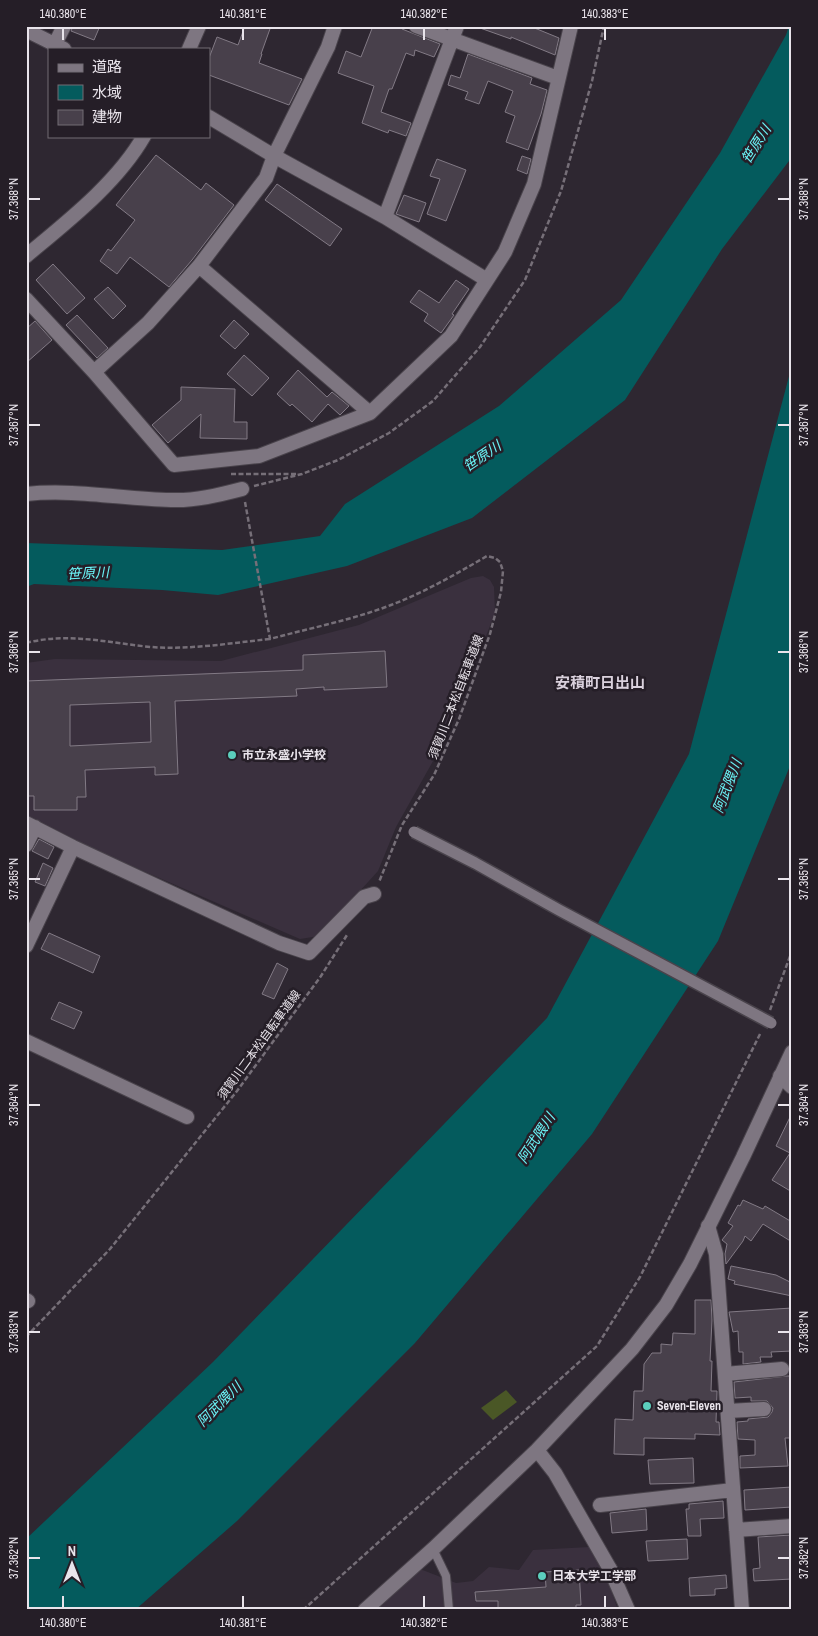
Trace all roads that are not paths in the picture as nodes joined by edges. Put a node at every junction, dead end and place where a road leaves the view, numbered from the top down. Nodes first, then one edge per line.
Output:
1 (64, 26) edge
2 (199, 26) edge
3 (335, 26) edge
4 (416, 26) edge
5 (457, 26) edge
6 (571, 26) edge
7 (26, 30) edge
8 (452, 40) junction
9 (60, 47) edge
10 (189, 48) edge
11 (558, 78) junction
12 (210, 117) edge
13 (143, 138) edge
14 (274, 156) junction
15 (385, 217) junction
16 (26, 256) edge
17 (199, 266) junction
18 (488, 280) junction
19 (26, 299) edge
20 (94, 372) junction
21 (370, 413) junction
22 (243, 493) road end
23 (26, 494) edge
24 (30, 825) edge
25 (414, 832) dead end
26 (26, 845) edge
27 (73, 847) junction
28 (374, 894) road end
29 (26, 946) edge
30 (767, 1025) road end
31 (26, 1040) edge
32 (792, 1052) edge
33 (780, 1076) junction
34 (792, 1087) edge
35 (187, 1117) dead end
36 (708, 1226) junction
37 (782, 1369) dead end
38 (725, 1374) junction
39 (764, 1409) dead end
40 (728, 1411) junction
41 (537, 1450) junction
42 (733, 1490) junction
43 (600, 1505) dead end
44 (792, 1526) edge
45 (736, 1530) junction
46 (433, 1549) junction
47 (365, 1610) edge
48 (449, 1610) edge
49 (628, 1610) edge
50 (742, 1610) edge

1 - 9 street
2 - 10 street
3 - 14 street
4 - 8 street
5 - 8 street
6 - 11 street
7 - 9 street
8 - 11 street
8 - 15 street
11 - 18 street
12 - 14 street
13 - 16 street
14 - 15 street
14 - 17 street
15 - 18 street
17 - 20 street
17 - 21 street
18 - 21 street
19 - 20 street
20 - 21 street
22 - 23 street
24 - 26 street
24 - 27 street
25 - 30 street, bridge
27 - 28 street
27 - 29 street
31 - 35 street
32 - 33 street
33 - 34 street
33 - 36 street
36 - 38 street
36 - 41 street
37 - 38 street
38 - 40 street
39 - 40 street
40 - 42 street
41 - 46 street
41 - 49 street
42 - 43 street
42 - 45 street
44 - 45 street
45 - 50 street
46 - 47 street
46 - 48 lane

